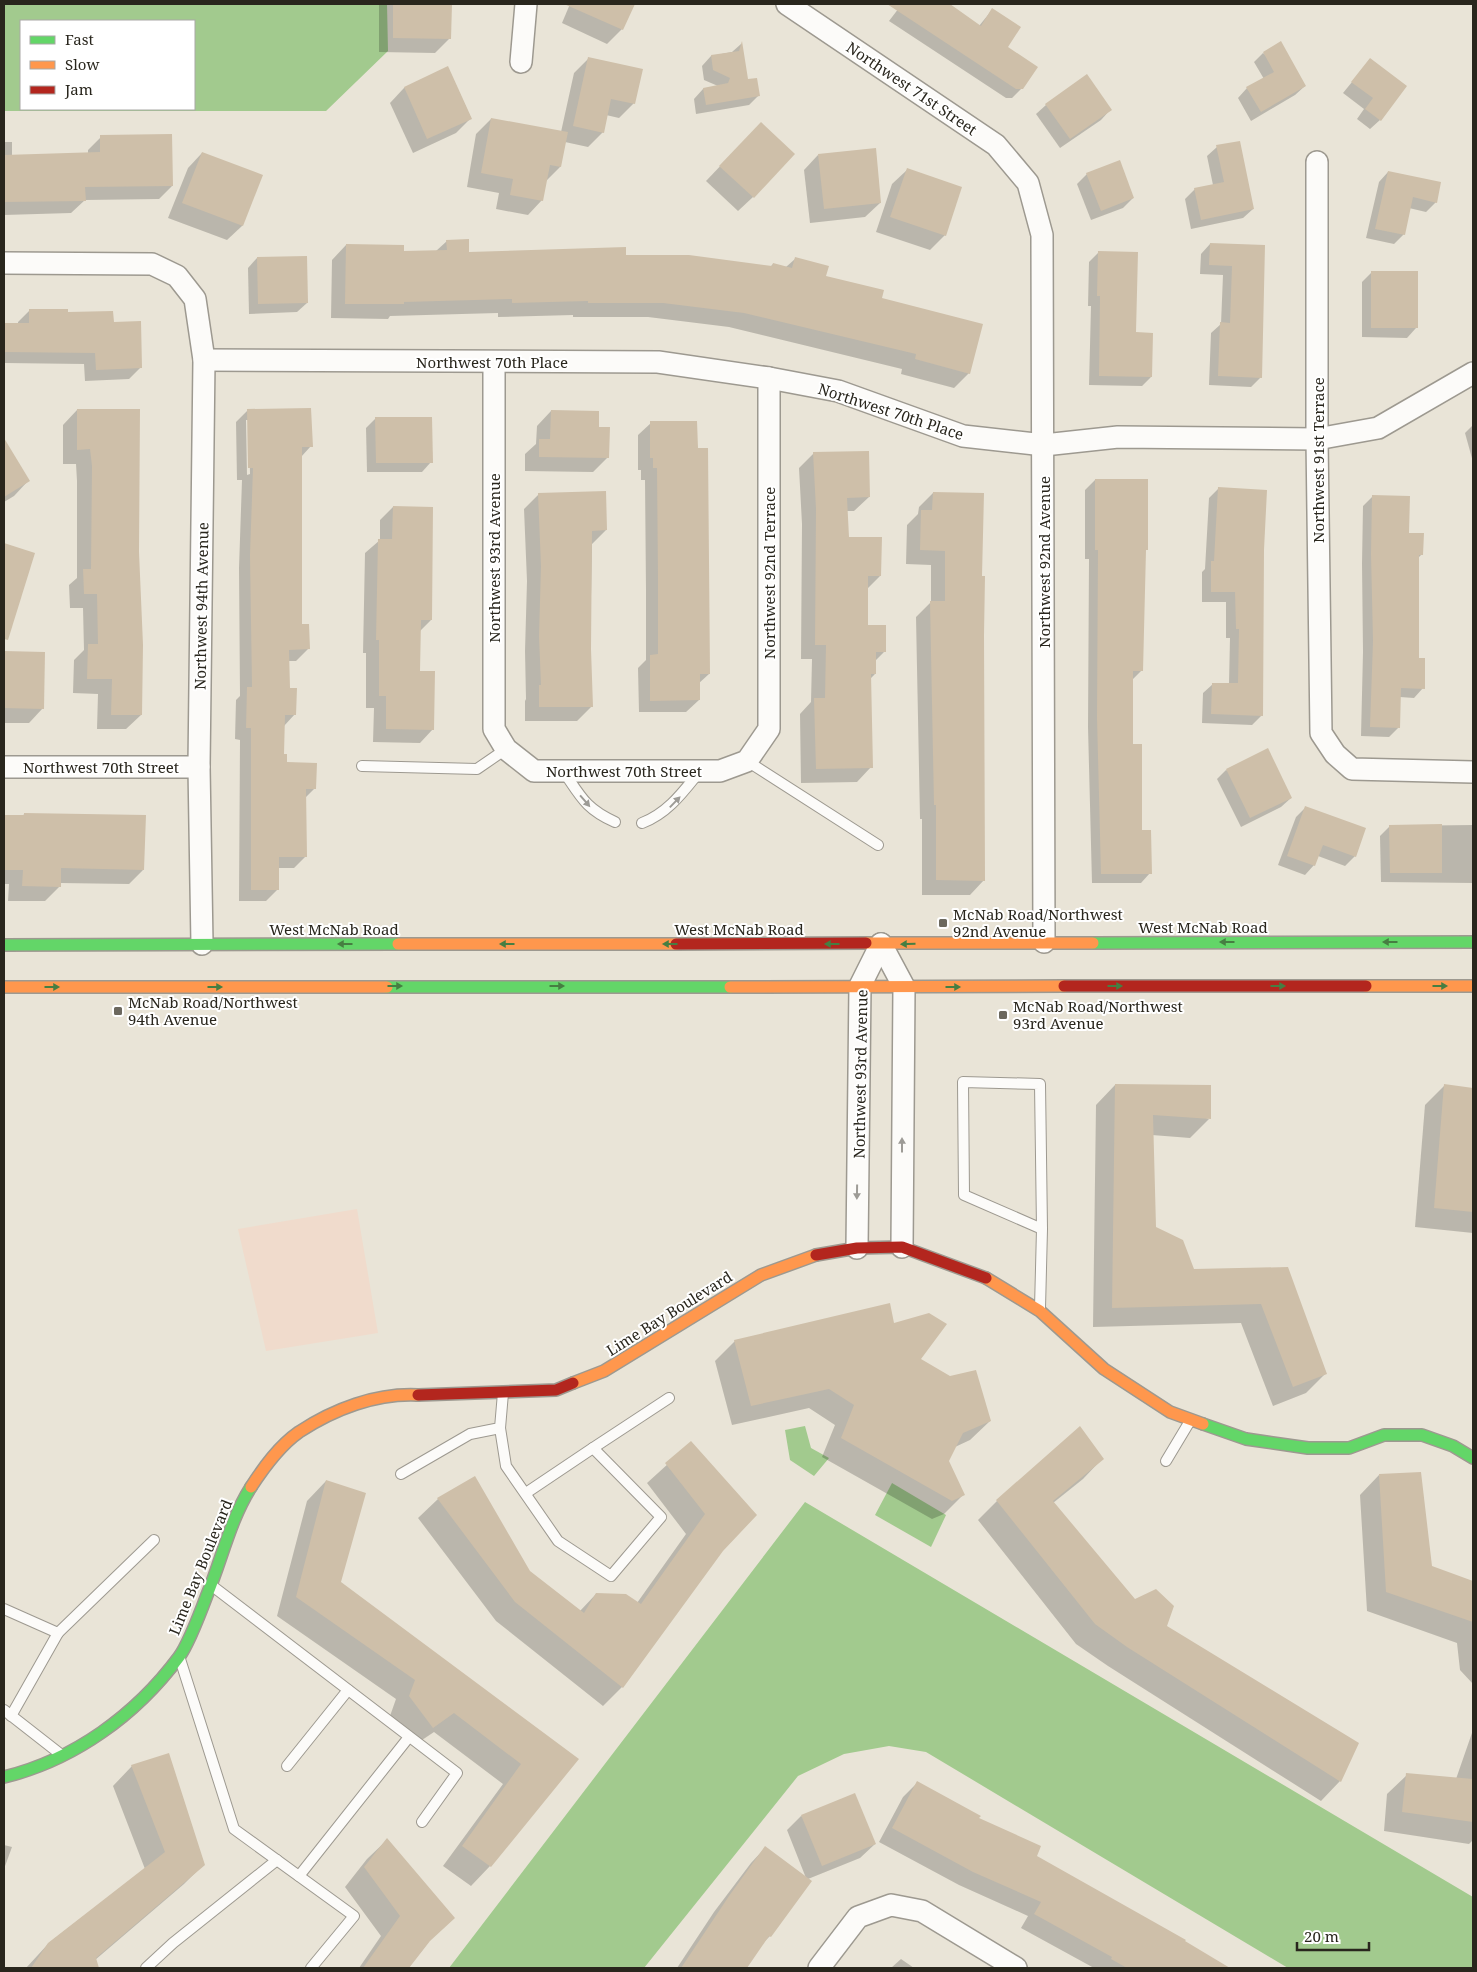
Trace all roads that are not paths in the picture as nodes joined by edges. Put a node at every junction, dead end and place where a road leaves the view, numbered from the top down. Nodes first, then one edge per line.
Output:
1 (526, 4) edge
2 (787, 4) edge
3 (521, 62) dead end
4 (1317, 162) dead end
5 (1028, 183) joint
6 (4, 263) edge
7 (204, 360) junction
8 (494, 362) junction
9 (1473, 373) edge
10 (769, 378) junction
11 (1317, 439) junction
12 (1044, 445) junction
13 (506, 750) junction
14 (747, 761) junction
15 (362, 766) dead end
16 (4, 767) edge
17 (199, 767) junction
18 (563, 771) junction
19 (700, 771) junction
20 (1473, 772) edge
21 (615, 822) dead end
22 (642, 823) dead end
23 (878, 845) dead end
24 (1044, 942) junction
25 (1473, 942) edge
26 (202, 944) junction
27 (881, 944) junction
28 (4, 945) edge
29 (860, 986) junction
30 (1473, 986) edge
31 (4, 987) edge
32 (904, 987) junction
33 (1042, 1229) junction
34 (902, 1247) junction
35 (857, 1248) junction
36 (1040, 1311) junction
37 (503, 1392) junction
38 (668, 1398) dead end
39 (1191, 1419) junction
40 (500, 1428) junction
41 (593, 1448) junction
42 (1473, 1458) edge
43 (1166, 1461) dead end
44 (401, 1474) dead end
45 (526, 1493) junction
46 (154, 1540) dead end
47 (211, 1584) junction
48 (4, 1609) edge
49 (58, 1633) junction
50 (180, 1656) junction
51 (348, 1690) junction
52 (7, 1713) edge
53 (409, 1737) junction
54 (62, 1755) junction
55 (287, 1766) dead end
56 (4, 1777) edge
57 (422, 1822) dead end
58 (277, 1860) junction
59 (299, 1876) junction
60 (146, 1968) edge
61 (311, 1968) edge
62 (819, 1968) edge
63 (1016, 1968) edge

1 - 3 street
2 - 5 street, Northwest 71st Street
4 - 11 street, Northwest 91st Terrace
5 - 12 street, Northwest 92nd Avenue
6 - 7 street, Northwest 94th Avenue
7 - 8 street, Northwest 70th Place
7 - 17 street, Northwest 94th Avenue
8 - 10 street, Northwest 70th Place
8 - 13 street, Northwest 93rd Avenue
9 - 11 street, Northwest 70th Place
10 - 12 street, Northwest 70th Place
10 - 14 street, Northwest 92nd Terrace
11 - 12 street, Northwest 70th Place
11 - 20 street, Northwest 91st Terrace
12 - 24 street, Northwest 92nd Avenue
13 - 15 lane
13 - 18 street, Northwest 70th Street
14 - 19 street, Northwest 70th Street
14 - 23 lane
16 - 17 street, Northwest 70th Street
17 - 26 street, Northwest 94th Avenue
18 - 19 street, Northwest 70th Street
18 -> 21 lane
22 -> 19 lane
25 -> 24 main road, West McNab Road
24 -> 27 main road, West McNab Road
27 -> 26 main road, West McNab Road
26 - 28 main road, West McNab Road
27 - 29 street, Northwest 93rd Avenue
27 - 32 street
31 -> 29 main road
29 - 32 main road
29 -> 35 street, Northwest 93rd Avenue
32 -> 30 main road
34 -> 32 street
33 - 33 lane
33 - 36 lane
34 - 35 main road, Lime Bay Boulevard
34 - 36 main road, Lime Bay Boulevard
35 - 37 main road, Lime Bay Boulevard
36 - 39 main road, Lime Bay Boulevard
37 - 40 lane
37 - 47 main road, Lime Bay Boulevard
38 - 41 lane
39 - 42 main road, Lime Bay Boulevard
39 - 43 lane
40 - 44 lane
40 - 45 lane
41 - 45 lane
41 - 45 lane
46 - 49 lane
47 - 50 main road, Lime Bay Boulevard
47 - 51 lane
48 - 49 lane
49 - 52 lane
50 - 54 main road, Lime Bay Boulevard
50 - 58 lane
51 - 53 lane
51 - 55 lane
52 - 54 lane
53 - 57 lane
53 - 59 lane
54 - 56 main road, Lime Bay Boulevard
58 - 59 lane
58 - 60 lane
59 - 61 lane
62 - 63 street

